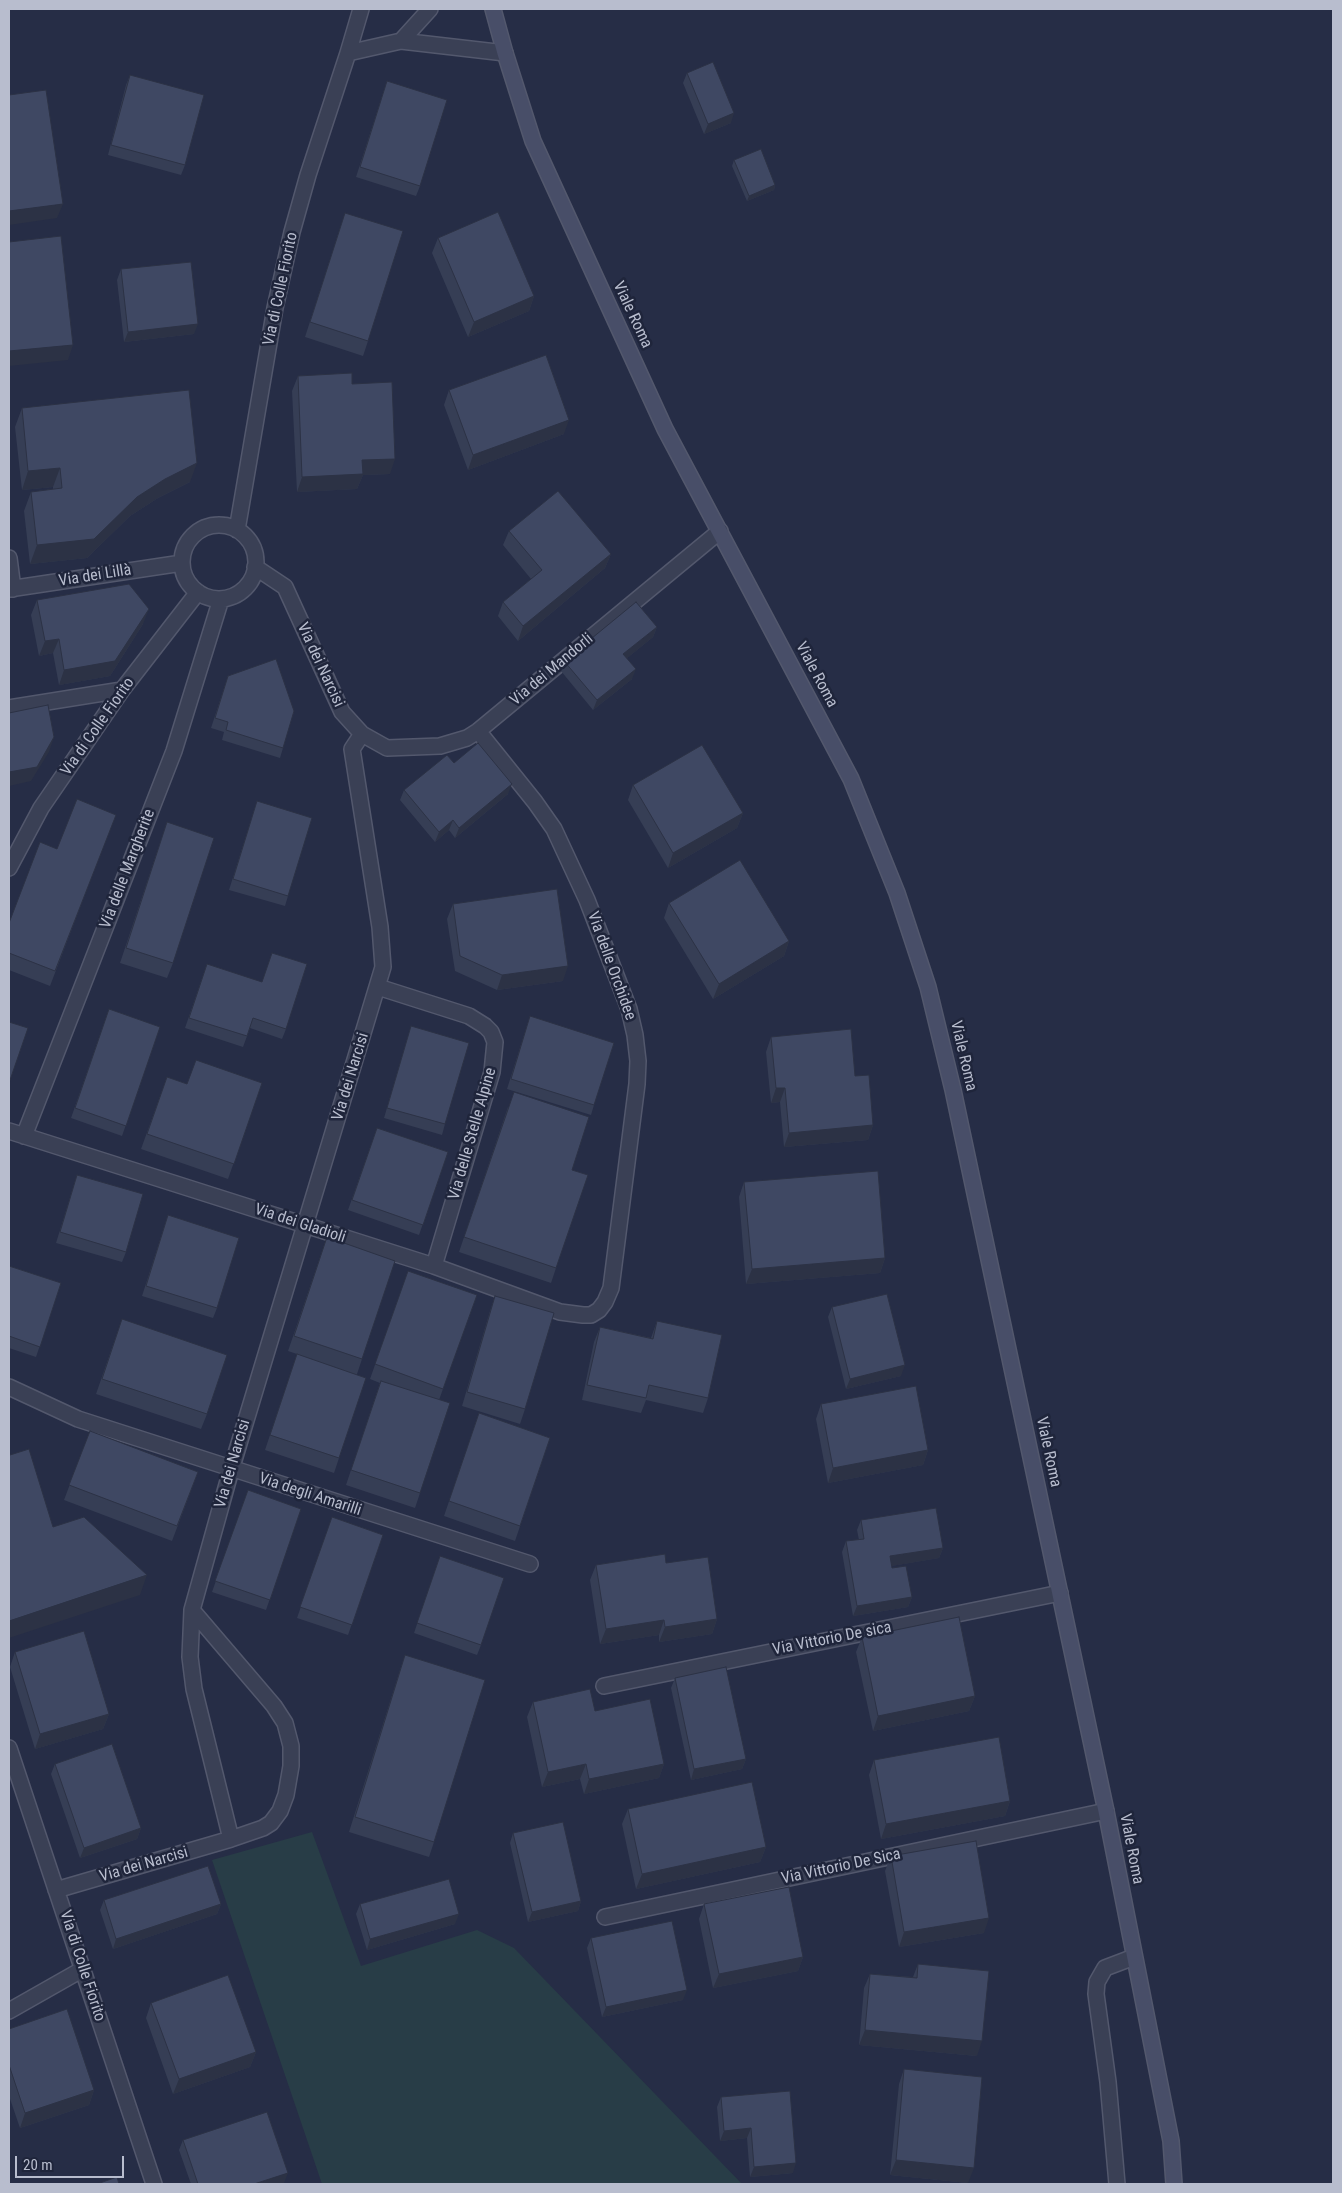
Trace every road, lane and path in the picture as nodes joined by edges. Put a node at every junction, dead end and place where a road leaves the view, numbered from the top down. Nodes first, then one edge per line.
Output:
1 (361, 9) edge
2 (430, 9) edge
3 (493, 9) edge
4 (401, 41) junction
5 (348, 53) junction
6 (505, 53) junction
7 (237, 530) junction
8 (720, 531) junction
9 (9, 558) edge
10 (182, 563) junction
11 (255, 567) junction
12 (11, 589) edge
13 (198, 592) junction
14 (221, 599) junction
15 (122, 690) junction
16 (9, 708) edge
17 (478, 731) junction
18 (362, 734) junction
19 (9, 868) edge
20 (378, 987) junction
21 (9, 1131) edge
22 (24, 1136) junction
23 (305, 1226) junction
24 (434, 1266) junction
25 (591, 1315) joint
26 (9, 1387) edge
27 (231, 1470) junction
28 (530, 1564) dead end
29 (1060, 1593) junction
30 (192, 1610) junction
31 (604, 1686) dead end
32 (9, 1748) edge
33 (1106, 1811) junction
34 (231, 1839) junction
35 (56, 1890) junction
36 (605, 1917) dead end
37 (1134, 1957) junction
38 (83, 1969) junction
39 (9, 2011) edge
40 (154, 2184) edge
41 (1117, 2184) edge
42 (1174, 2184) edge

1 - 5 street, Via di Colle Fiorito
2 - 4 street
3 - 6 street, Viale Roma
4 - 5 street
4 - 6 street
5 - 7 street, Via di Colle Fiorito
6 - 8 street, Viale Roma
7 - 10 street
7 - 11 street
8 - 17 street, Via dei Mandorli
8 - 29 street, Viale Roma
9 - 12 street
10 - 12 street, Via dei Lillà
10 - 13 street
11 - 14 street
11 - 18 street, Via dei Narcisi
13 - 14 street
13 - 15 street, Via di Colle Fiorito
14 - 22 street, Via delle Margherite
15 - 16 street
15 - 19 street, Via di Colle Fiorito
17 - 18 street, Via dei Mandorli
17 - 25 street, Via delle Orchidee
18 - 20 street, Via dei Narcisi
20 - 23 street, Via dei Narcisi
20 - 24 street, Via delle Stelle Alpine
21 - 22 street, Via dei Gladioli
22 - 23 street, Via dei Gladioli
23 - 24 street, Via dei Gladioli
23 - 27 street, Via dei Narcisi
24 - 25 street, Via dei Gladioli
26 - 27 street, Via degli Amarilli
27 - 28 street, Via degli Amarilli
27 - 30 street, Via dei Narcisi
29 - 31 street, Via Vittorio De sica
29 - 33 street, Viale Roma
30 - 34 street, Via dei Narcisi
30 - 34 street, Via dei Narcisi
32 - 35 street, Via di Colle Fiorito
33 - 36 street, Via Vittorio De Sica
33 - 37 street, Viale Roma
34 - 35 street, Via dei Narcisi
35 - 38 street, Via di Colle Fiorito
37 - 41 street
37 - 42 street, Viale Roma
38 - 39 street
38 - 40 street, Via di Colle Fiorito

